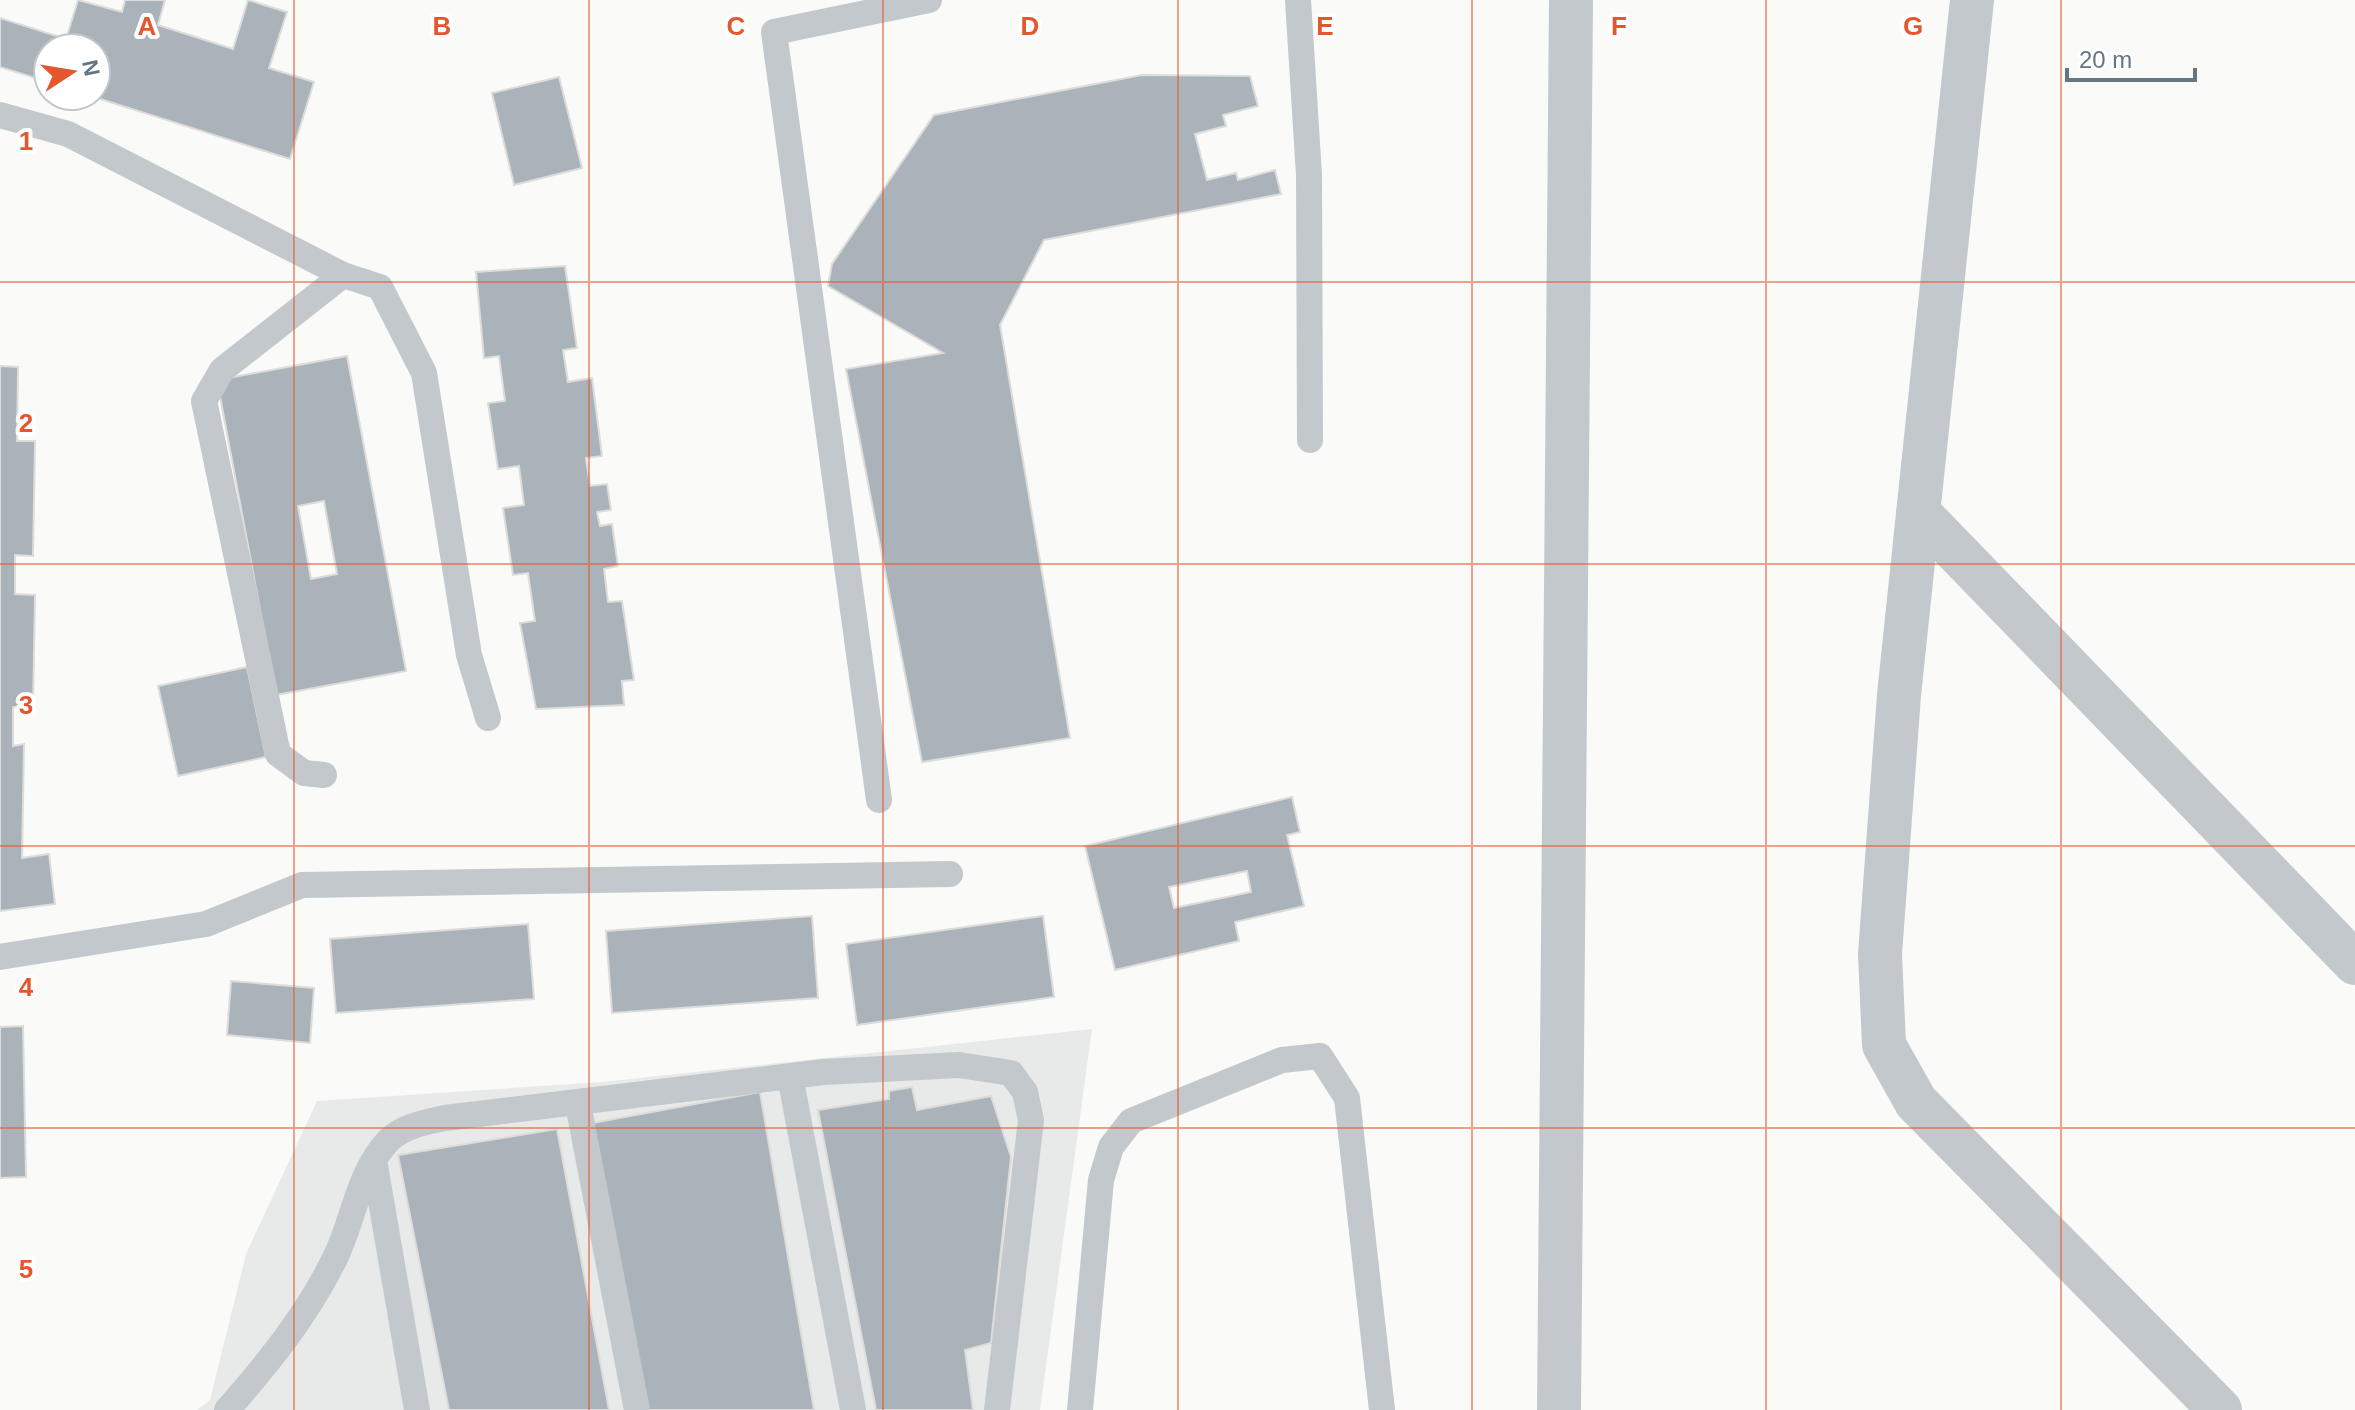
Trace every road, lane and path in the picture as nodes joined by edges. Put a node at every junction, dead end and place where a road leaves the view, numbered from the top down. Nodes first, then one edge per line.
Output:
1 (929, 0) edge
2 (1298, 0) edge
3 (1571, 0) edge
4 (1972, 0) edge
5 (0, 115) edge
6 (343, 275) junction
7 (1310, 440) dead end
8 (1918, 512) junction
9 (488, 718) dead end
10 (324, 775) dead end
11 (879, 800) dead end
12 (950, 874) dead end
13 (0, 957) edge
14 (2355, 963) edge
15 (790, 1076) junction
16 (578, 1104) junction
17 (374, 1160) junction
18 (227, 1410) edge
19 (417, 1410) edge
20 (637, 1410) edge
21 (853, 1410) edge
22 (997, 1410) edge
23 (1080, 1410) edge
24 (1382, 1410) edge
25 (1559, 1410) edge
26 (2220, 1410) edge

1 - 11 lane
2 - 7 lane
3 - 25 street
4 - 8 street
5 - 6 lane
6 - 9 lane
6 - 10 lane
8 - 14 street
8 - 26 street
12 - 13 lane
15 - 16 lane
15 - 21 lane
15 - 22 lane
16 - 17 lane
16 - 20 lane
17 - 18 lane
17 - 19 lane
23 - 24 lane

